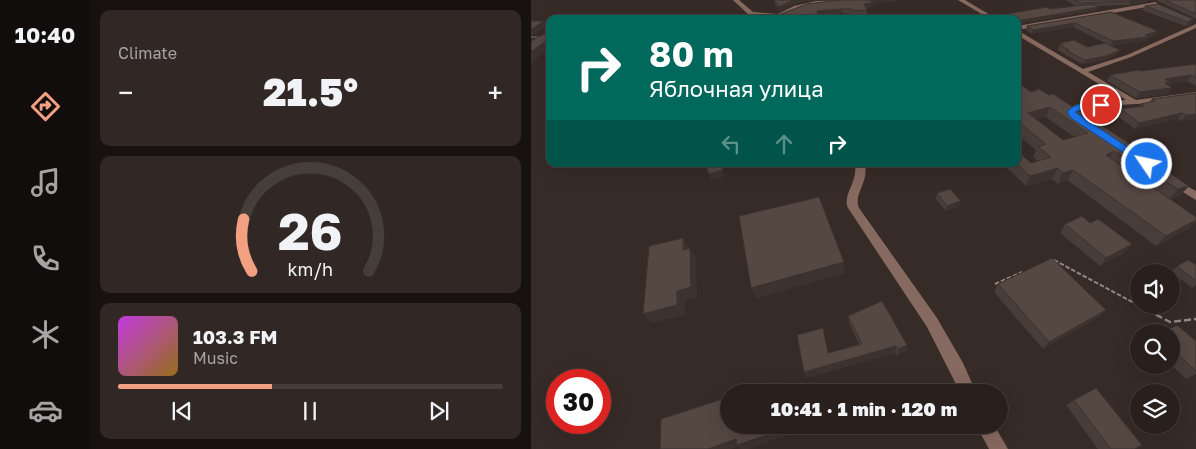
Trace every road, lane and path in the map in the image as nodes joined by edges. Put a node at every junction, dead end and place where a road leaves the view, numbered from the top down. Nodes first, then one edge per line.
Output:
1 (735, 0) edge
2 (827, 0) edge
3 (835, 0) edge
4 (859, 0) edge
5 (961, 0) edge
6 (1148, 0) edge
7 (1156, 4) junction
8 (1164, 8) edge
9 (855, 13) edge
10 (758, 15) edge
11 (782, 15) edge
12 (850, 15) edge
13 (986, 15) edge
14 (1188, 19) edge
15 (1196, 24) edge
16 (1021, 27) edge
17 (1021, 34) edge
18 (531, 37) edge
19 (544, 38) edge
20 (1083, 71) junction
21 (1196, 94) edge
22 (1134, 102) junction
23 (1082, 121) edge
24 (861, 167) edge
25 (1163, 175) edge
26 (1196, 196) edge
27 (1051, 259) edge
28 (1027, 270) edge
29 (995, 284) dead end
30 (1196, 319) edge
31 (965, 384) edge
32 (990, 434) edge
33 (999, 449) edge

1 - 10 street
2 - 3 street
2 - 11 street
3 - 4 street
5 - 13 street
6 - 7 street
7 - 8 street
7 - 16 street
9 - 12 path
14 - 15 street
15 - 20 street
17 - 20 street
18 - 19 path
20 - 22 street
21 - 22 street
22 - 23 street
24 - 31 street
25 - 26 street
27 - 30 path
28 - 29 path
32 - 33 street

